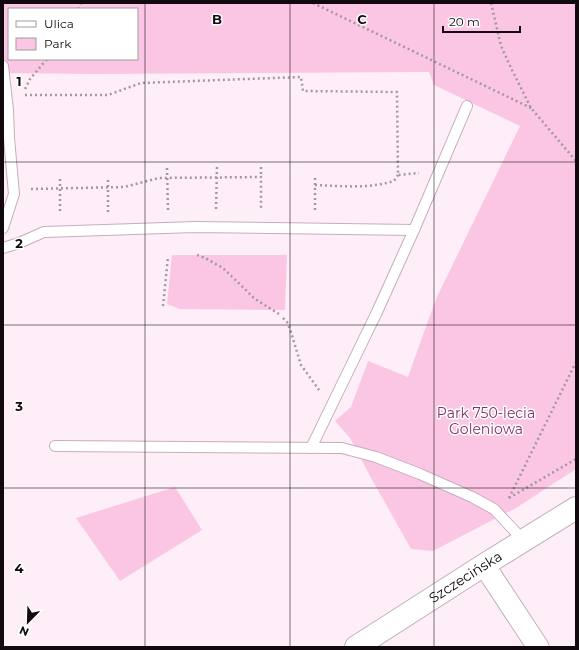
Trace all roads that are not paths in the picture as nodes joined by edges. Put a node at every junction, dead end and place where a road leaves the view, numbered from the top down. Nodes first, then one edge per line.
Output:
1 (3, 66) edge
2 (468, 106) dead end
3 (3, 228) edge
4 (414, 230) junction
5 (3, 248) edge
6 (55, 446) dead end
7 (312, 448) junction
8 (576, 508) edge
9 (524, 541) junction
10 (484, 564) junction
11 (356, 647) edge
12 (538, 647) edge

1 - 3 lane
2 - 4 lane
4 - 5 lane
4 - 7 lane
6 - 7 lane
7 - 9 lane
8 - 9 street, Szczecińska
9 - 10 street, Szczecińska
10 - 11 street, Szczecińska
10 - 12 street

